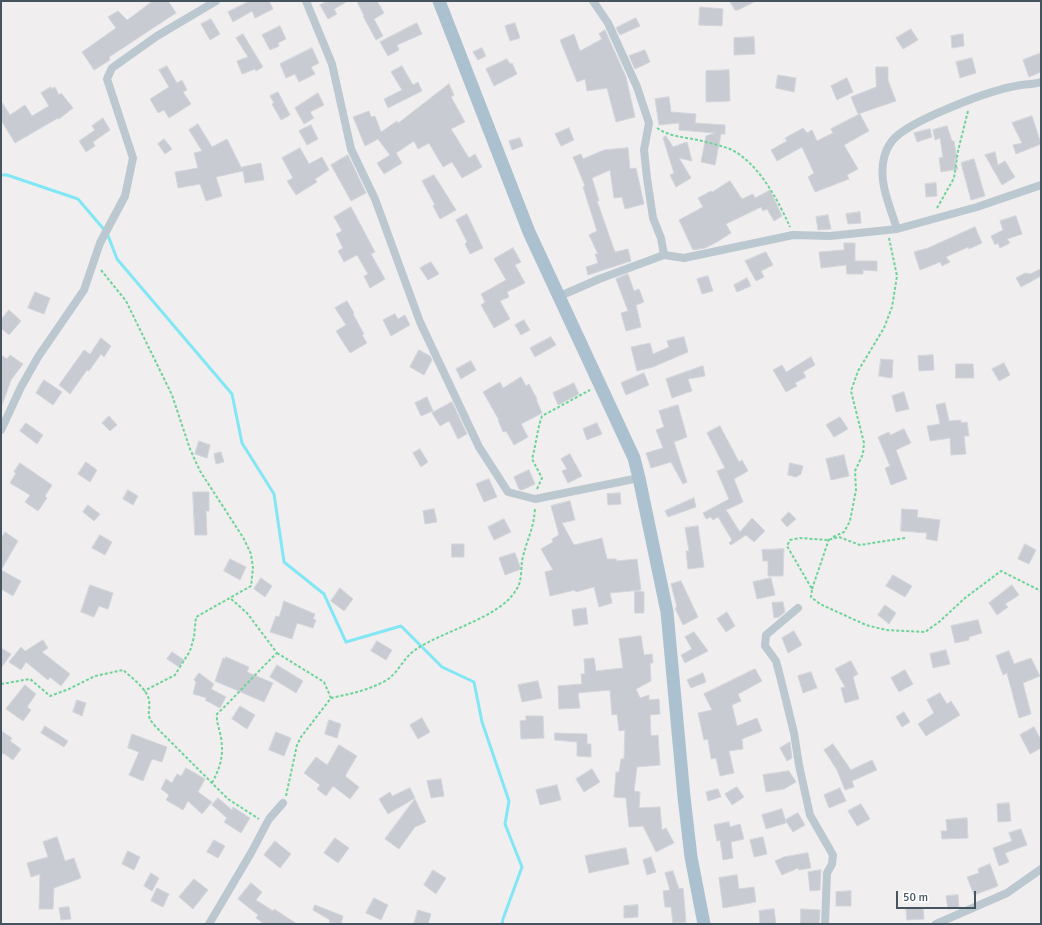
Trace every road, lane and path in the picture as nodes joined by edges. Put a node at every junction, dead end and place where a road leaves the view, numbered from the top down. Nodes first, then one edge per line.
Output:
1 (216, 1) edge
2 (306, 1) edge
3 (439, 1) edge
4 (593, 1) edge
5 (1041, 82) edge
6 (971, 100) junction
7 (649, 123) junction
8 (1041, 185) edge
9 (930, 221) junction
10 (897, 229) junction
11 (887, 230) junction
12 (793, 235) junction
13 (664, 255) junction
14 (95, 258) junction
15 (560, 296) junction
16 (600, 385) junction
17 (1, 430) edge
18 (639, 478) junction
19 (535, 499) junction
20 (905, 538) dead end
21 (828, 540) junction
22 (812, 589) junction
23 (1041, 591) edge
24 (230, 598) junction
25 (798, 608) dead end
26 (277, 653) junction
27 (1, 684) edge
28 (144, 691) junction
29 (331, 698) junction
30 (212, 783) junction
31 (283, 803) joint
32 (266, 824) junction
33 (1041, 869) edge
34 (943, 923) edge
35 (209, 924) edge
36 (704, 924) edge
37 (825, 924) edge

1 - 14 street
2 - 19 street
3 - 15 main road
4 - 7 street
5 - 6 street
6 - 9 path
6 - 10 street
7 - 12 path
7 - 13 street
8 - 9 street
9 - 10 street
10 - 11 street
11 - 12 street
11 - 21 path
12 - 13 street
13 - 15 street
14 - 17 street
14 - 24 path
15 - 16 main road
16 - 18 main road
16 - 19 path
18 - 19 street
18 - 36 main road
19 - 29 path
20 - 21 path
21 - 22 path
21 - 22 path
22 - 23 path
24 - 26 path
24 - 28 path
25 - 37 street
26 - 29 path
26 - 30 path
27 - 28 path
28 - 30 path
29 - 31 path
30 - 32 path
31 - 32 street
32 - 35 street
33 - 34 street

